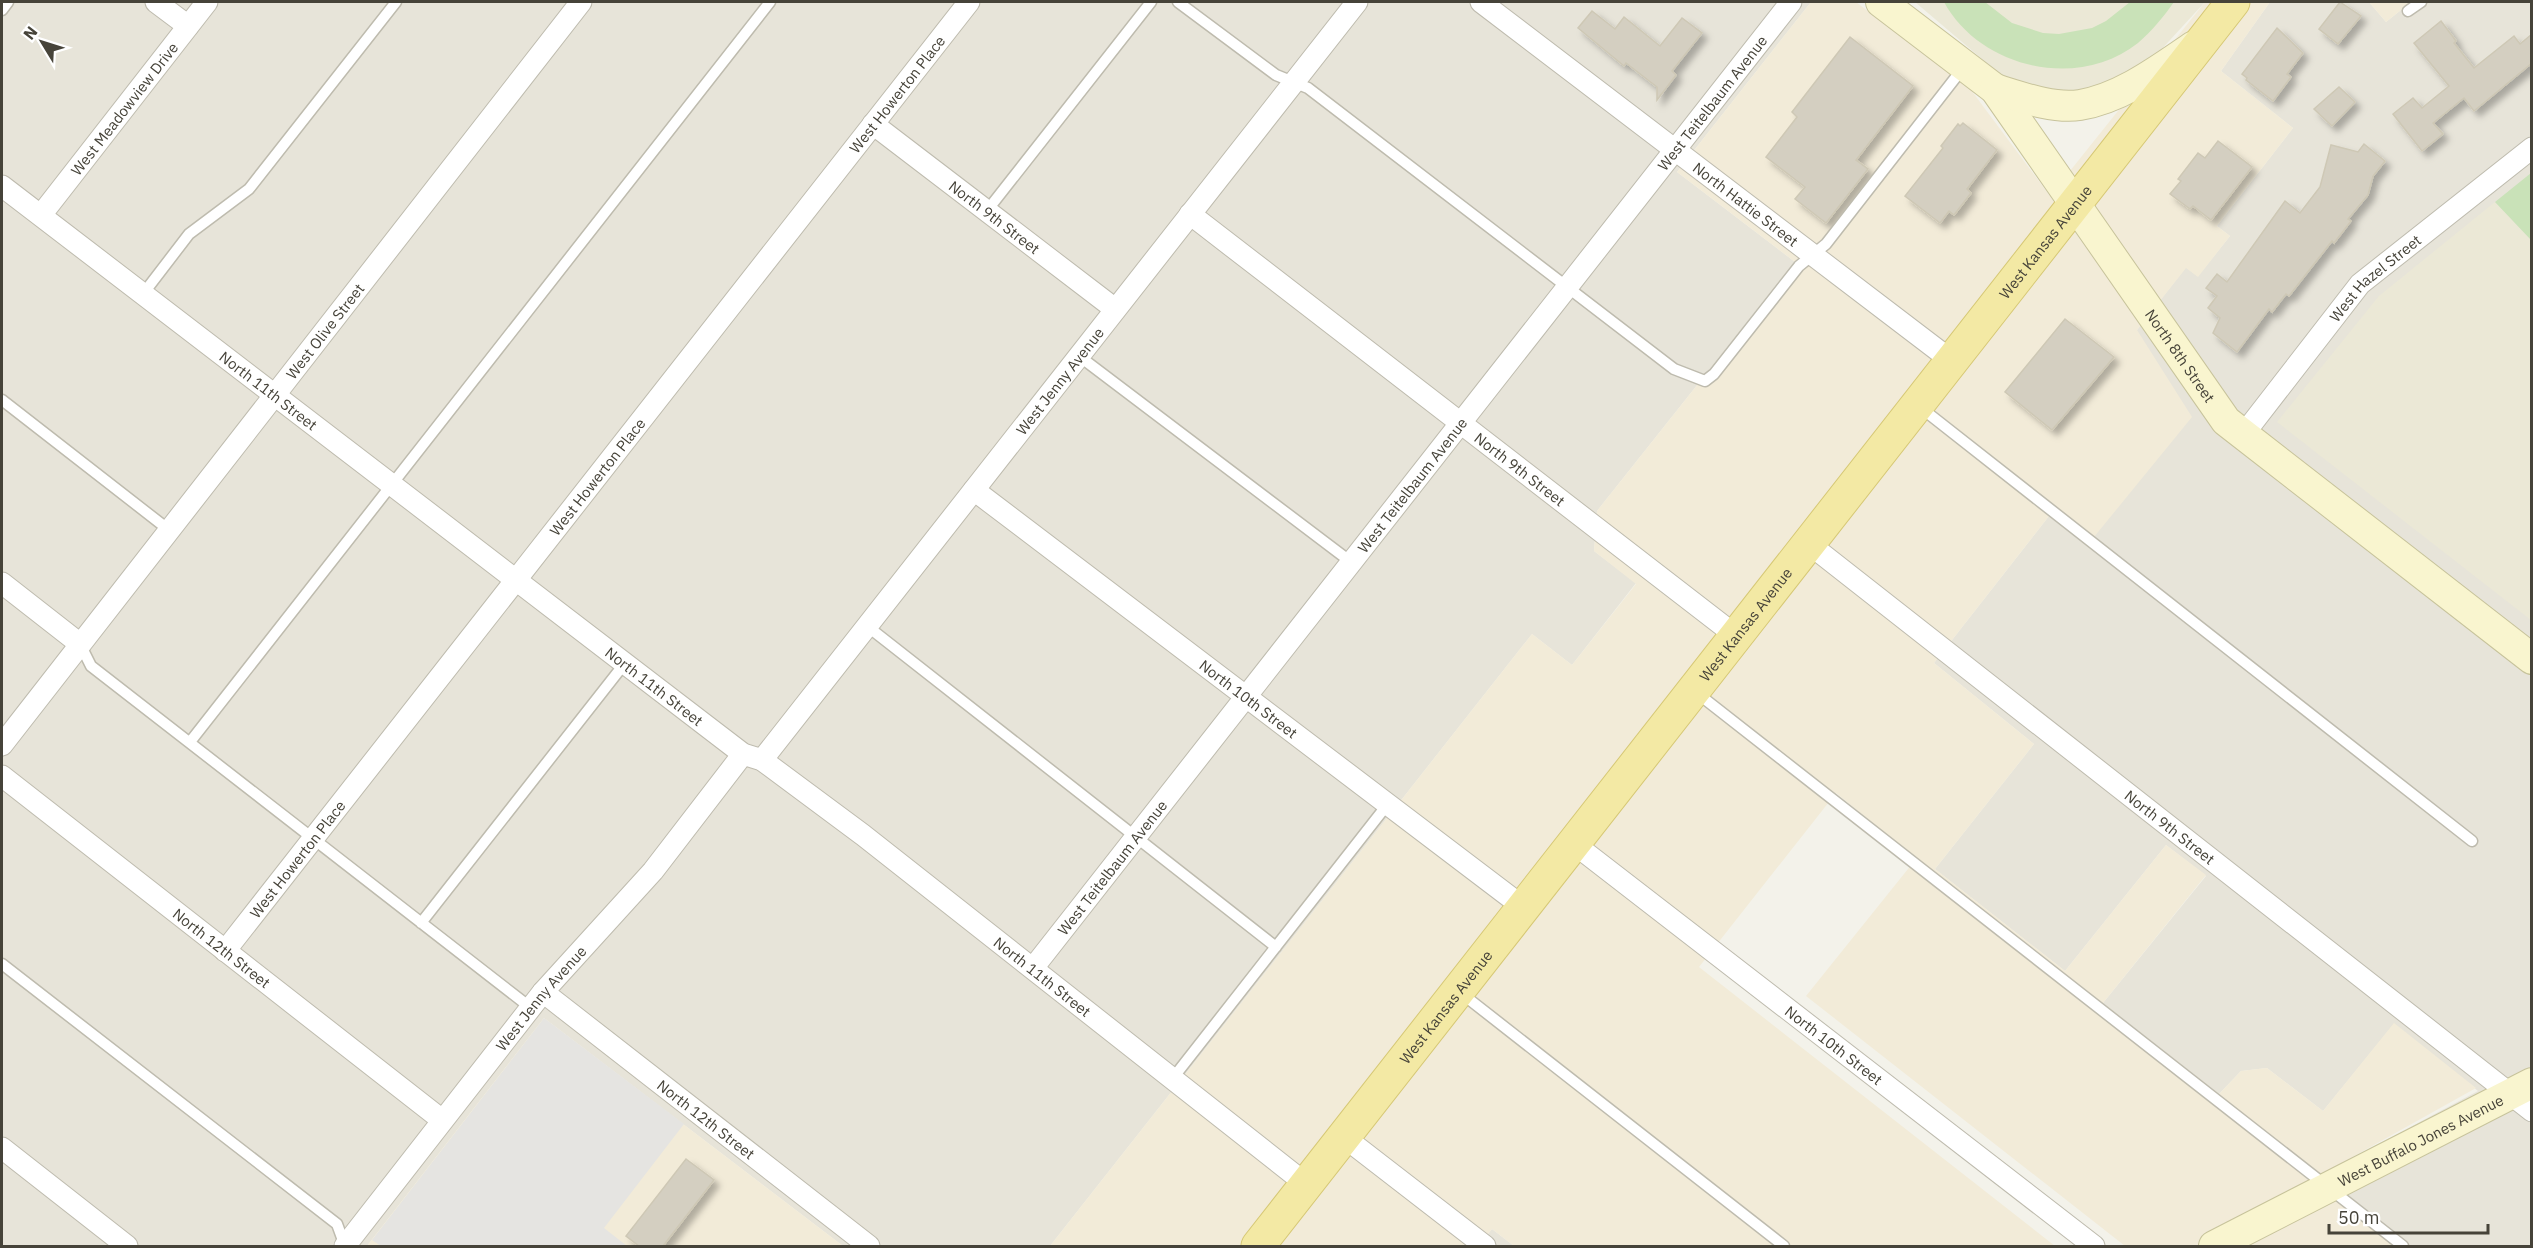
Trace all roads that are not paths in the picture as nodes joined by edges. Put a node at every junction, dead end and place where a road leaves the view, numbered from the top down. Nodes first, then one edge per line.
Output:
1 (8, 2) edge
2 (156, 2) edge
3 (207, 2) edge
4 (396, 2) edge
5 (581, 2) edge
6 (770, 2) edge
7 (969, 2) edge
8 (1151, 2) edge
9 (1178, 2) edge
10 (1357, 2) edge
11 (1481, 2) edge
12 (1791, 2) edge
13 (1881, 2) edge
14 (2233, 2) edge
15 (2421, 2) edge
16 (2, 10) edge
17 (2408, 11) dead end
18 (188, 26) junction
19 (2204, 39) junction
20 (1965, 65) junction
21 (1293, 82) junction
22 (1995, 89) junction
23 (873, 124) junction
24 (2532, 148) edge
25 (1675, 149) junction
26 (2, 186) edge
27 (2076, 202) junction
28 (986, 212) junction
29 (1190, 214) junction
30 (41, 215) junction
31 (1813, 255) junction
32 (1568, 286) junction
33 (143, 294) junction
34 (1115, 309) junction
35 (1079, 356) junction
36 (1952, 361) junction
37 (275, 396) junction
38 (2, 400) edge
39 (1917, 405) junction
40 (1460, 423) junction
41 (2243, 435) junction
42 (392, 484) junction
43 (974, 490) junction
44 (169, 530) junction
45 (1808, 543) junction
46 (1351, 561) junction
47 (518, 580) junction
48 (2, 583) edge
49 (867, 626) junction
50 (1735, 635) junction
51 (80, 644) junction
52 (2532, 659) edge
53 (625, 663) junction
54 (1692, 690) junction
55 (1245, 697) junction
56 (190, 742) junction
57 (2, 745) edge
58 (753, 757) junction
59 (2, 776) edge
60 (1388, 805) junction
61 (1135, 837) junction
62 (314, 838) junction
63 (2472, 841) dead end
64 (1574, 843) junction
65 (1523, 907) junction
66 (421, 922) junction
67 (1276, 947) junction
68 (225, 951) junction
69 (2, 964) edge
70 (1033, 968) junction
71 (1459, 992) junction
72 (537, 1000) junction
73 (1173, 1078) junction
74 (2524, 1096) edge
75 (442, 1120) junction
76 (1344, 1137) junction
77 (2, 1148) edge
78 (1306, 1184) junction
79 (2328, 1188) junction
80 (127, 1246) edge
81 (345, 1246) edge
82 (869, 1246) edge
83 (1258, 1246) edge
84 (1485, 1246) edge
85 (1784, 1246) edge
86 (2094, 1246) edge
87 (2214, 1246) edge
88 (2403, 1246) edge

1 - 16 lane
2 - 18 street
3 - 18 street, West Meadowview Drive
4 - 33 lane
5 - 37 street, West Olive Street
6 - 42 lane
7 - 23 street, West Howerton Place
8 - 28 lane
9 - 21 lane
10 - 21 street, West Jenny Avenue
11 - 25 street, North Hattie Street
12 - 25 street, West Teitelbaum Avenue
13 - 20 street, North 8th Street
14 - 19 main road, West Kansas Avenue
15 - 17 lane
18 - 30 street, West Meadowview Drive
19 - 22 street
19 - 27 main road, West Kansas Avenue
20 - 22 street, North 8th Street
20 - 31 lane
21 - 29 street, West Jenny Avenue
21 - 32 lane
22 - 27 street, North 8th Street
23 - 28 street, North 9th Street
23 - 47 street, West Howerton Place
24 - 41 street, West Hazel Street
25 - 31 street, North Hattie Street
25 - 32 street, West Teitelbaum Avenue
26 - 30 street, North 11th Street
27 - 36 main road, West Kansas Avenue
27 - 41 street, North 8th Street
28 - 34 street, North 9th Street
29 - 34 street, West Jenny Avenue
29 - 40 street, North 9th Street
30 - 33 street, North 11th Street
31 - 32 lane
31 - 36 street, North Hattie Street
32 - 40 street, West Teitelbaum Avenue
33 - 37 street, North 11th Street
34 - 35 street, West Jenny Avenue
35 - 43 street, West Jenny Avenue
35 - 46 lane
36 - 39 main road, West Kansas Avenue
37 - 42 street, North 11th Street
37 - 44 street, West Olive Street
38 - 44 lane
39 - 45 main road, West Kansas Avenue
39 - 63 lane
40 - 46 street, West Teitelbaum Avenue
40 - 50 street, North 9th Street
41 - 52 street, North 8th Street
42 - 47 street, North 11th Street
42 - 56 lane
43 - 49 street, West Jenny Avenue
43 - 55 street, North 10th Street
44 - 51 street, West Olive Street
45 - 50 main road, West Kansas Avenue
45 - 74 street, North 9th Street
46 - 55 street, West Teitelbaum Avenue
47 - 53 street, North 11th Street
47 - 62 street, West Howerton Place
48 - 51 street
49 - 58 street, West Jenny Avenue
49 - 61 lane
50 - 54 main road, West Kansas Avenue
51 - 56 lane
51 - 57 street, West Olive Street
53 - 58 street, North 11th Street
53 - 66 lane
54 - 64 main road, West Kansas Avenue
54 - 79 lane
55 - 60 street, North 10th Street
55 - 61 street, West Teitelbaum Avenue
56 - 62 lane
58 - 70 street, North 11th Street
58 - 72 street, West Jenny Avenue
59 - 68 street, North 12th Street
60 - 65 street, North 10th Street
60 - 67 lane
61 - 67 lane
61 - 70 street, West Teitelbaum Avenue
62 - 66 lane
62 - 68 street, West Howerton Place
64 - 65 main road, West Kansas Avenue
64 - 86 street, North 10th Street
65 - 71 main road, West Kansas Avenue
66 - 72 lane
67 - 73 lane
68 - 75 street, North 12th Street
69 - 81 lane
70 - 73 street, North 11th Street
71 - 76 main road, West Kansas Avenue
71 - 85 lane
72 - 75 street, West Jenny Avenue
72 - 82 street, North 12th Street
73 - 78 street, North 11th Street
74 - 79 street, West Buffalo Jones Avenue
75 - 81 street, West Jenny Avenue
76 - 78 main road, West Kansas Avenue
76 - 84 street
77 - 80 street
78 - 83 main road, West Kansas Avenue
79 - 87 street, West Buffalo Jones Avenue
79 - 88 lane

